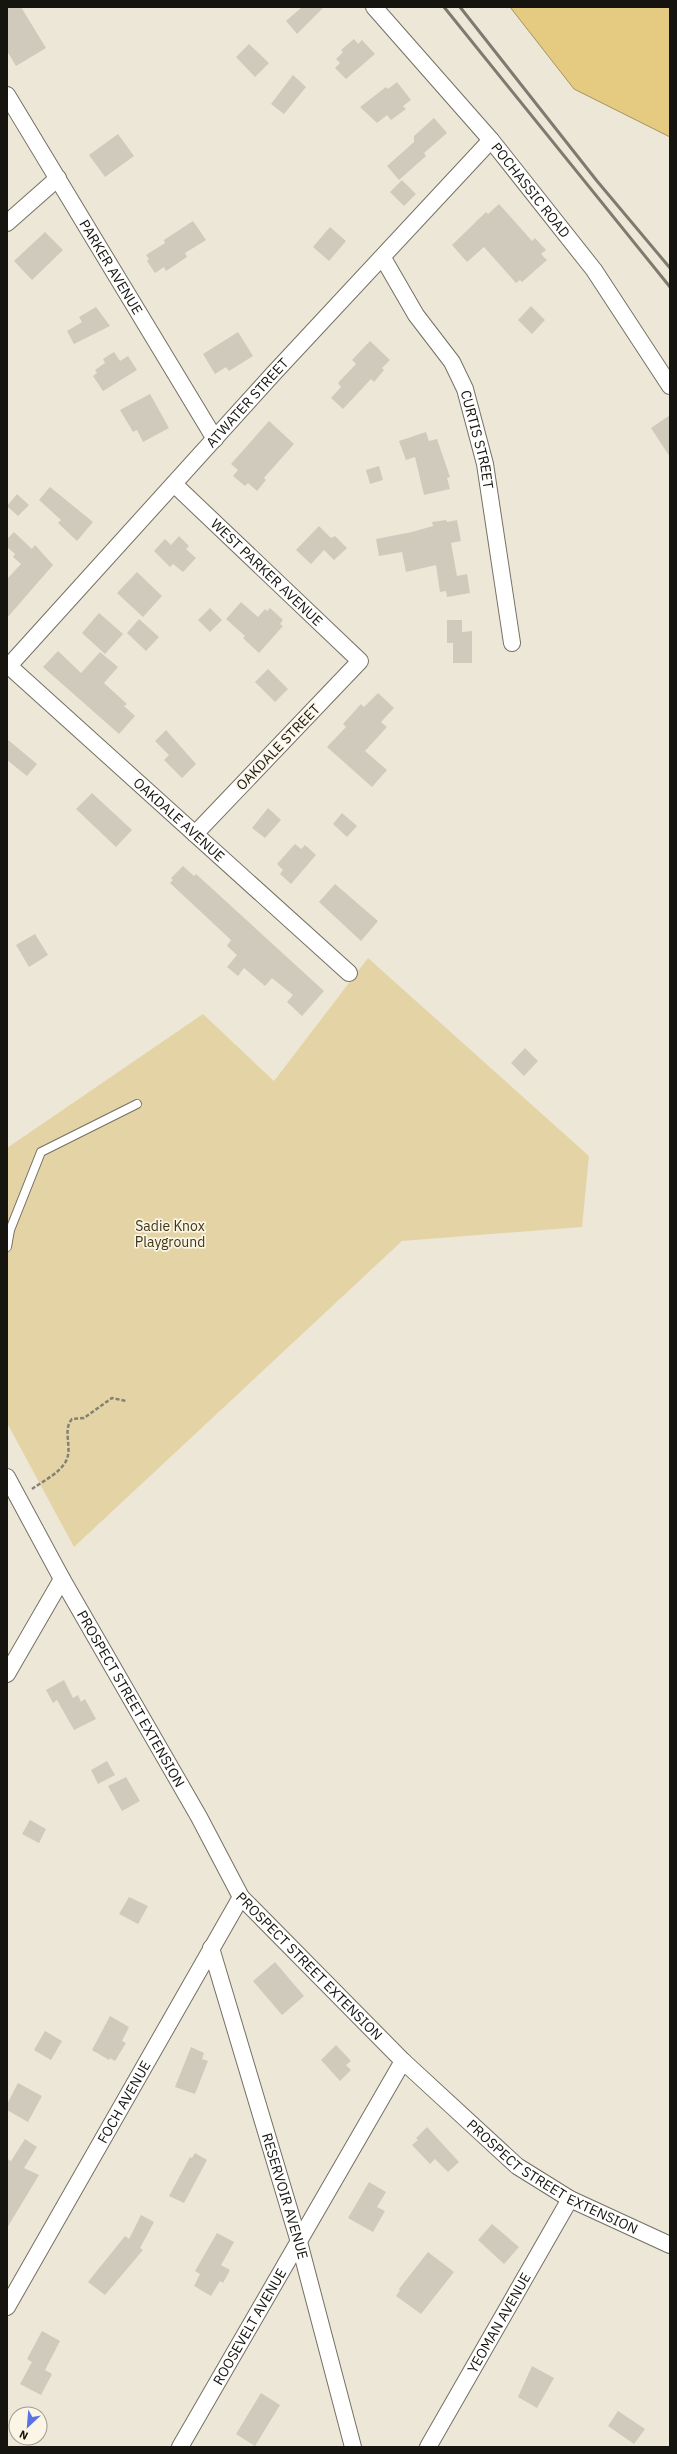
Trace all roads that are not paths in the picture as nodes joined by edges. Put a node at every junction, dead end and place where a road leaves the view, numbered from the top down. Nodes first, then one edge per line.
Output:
1 (374, 7) edge
2 (7, 95) edge
3 (491, 140) junction
4 (58, 178) junction
5 (7, 223) edge
6 (382, 258) junction
7 (670, 386) edge
8 (215, 439) junction
9 (174, 484) junction
10 (512, 643) dead end
11 (360, 661) joint
12 (8, 667) edge
13 (195, 834) junction
14 (349, 973) dead end
15 (137, 1104) dead end
16 (7, 1247) edge
17 (7, 1477) edge
18 (62, 1579) junction
19 (7, 1674) edge
20 (241, 1897) junction
21 (211, 1948) junction
22 (403, 2061) junction
23 (570, 2199) junction
24 (299, 2242) junction
25 (670, 2245) edge
26 (7, 2307) edge
27 (180, 2447) edge
28 (353, 2447) edge
29 (428, 2447) edge

1 - 3 street, POCHASSIC ROAD
2 - 4 street, PARKER AVENUE
3 - 6 street, ATWATER STREET
3 - 7 street, POCHASSIC ROAD
4 - 5 street
4 - 8 street, PARKER AVENUE
6 - 8 street, ATWATER STREET
6 - 10 street, CURTIS STREET
8 - 9 street, ATWATER STREET
9 - 11 street, WEST PARKER AVENUE
9 - 12 street, ATWATER STREET
11 - 13 street, OAKDALE STREET
12 - 13 street, OAKDALE AVENUE
13 - 14 street, OAKDALE AVENUE
15 - 16 lane
17 - 18 street, PROSPECT STREET EXTENSION
18 - 19 street
18 - 20 street, PROSPECT STREET EXTENSION
20 - 21 street, FOCH AVENUE
20 - 22 street, PROSPECT STREET EXTENSION
21 - 24 street, RESERVOIR AVENUE
21 - 26 street, FOCH AVENUE
22 - 23 street, PROSPECT STREET EXTENSION
22 - 24 street, ROOSEVELT AVENUE
23 - 25 street, PROSPECT STREET EXTENSION
23 - 29 street, YEOMAN AVENUE
24 - 27 street, ROOSEVELT AVENUE
24 - 28 street, RESERVOIR AVENUE

